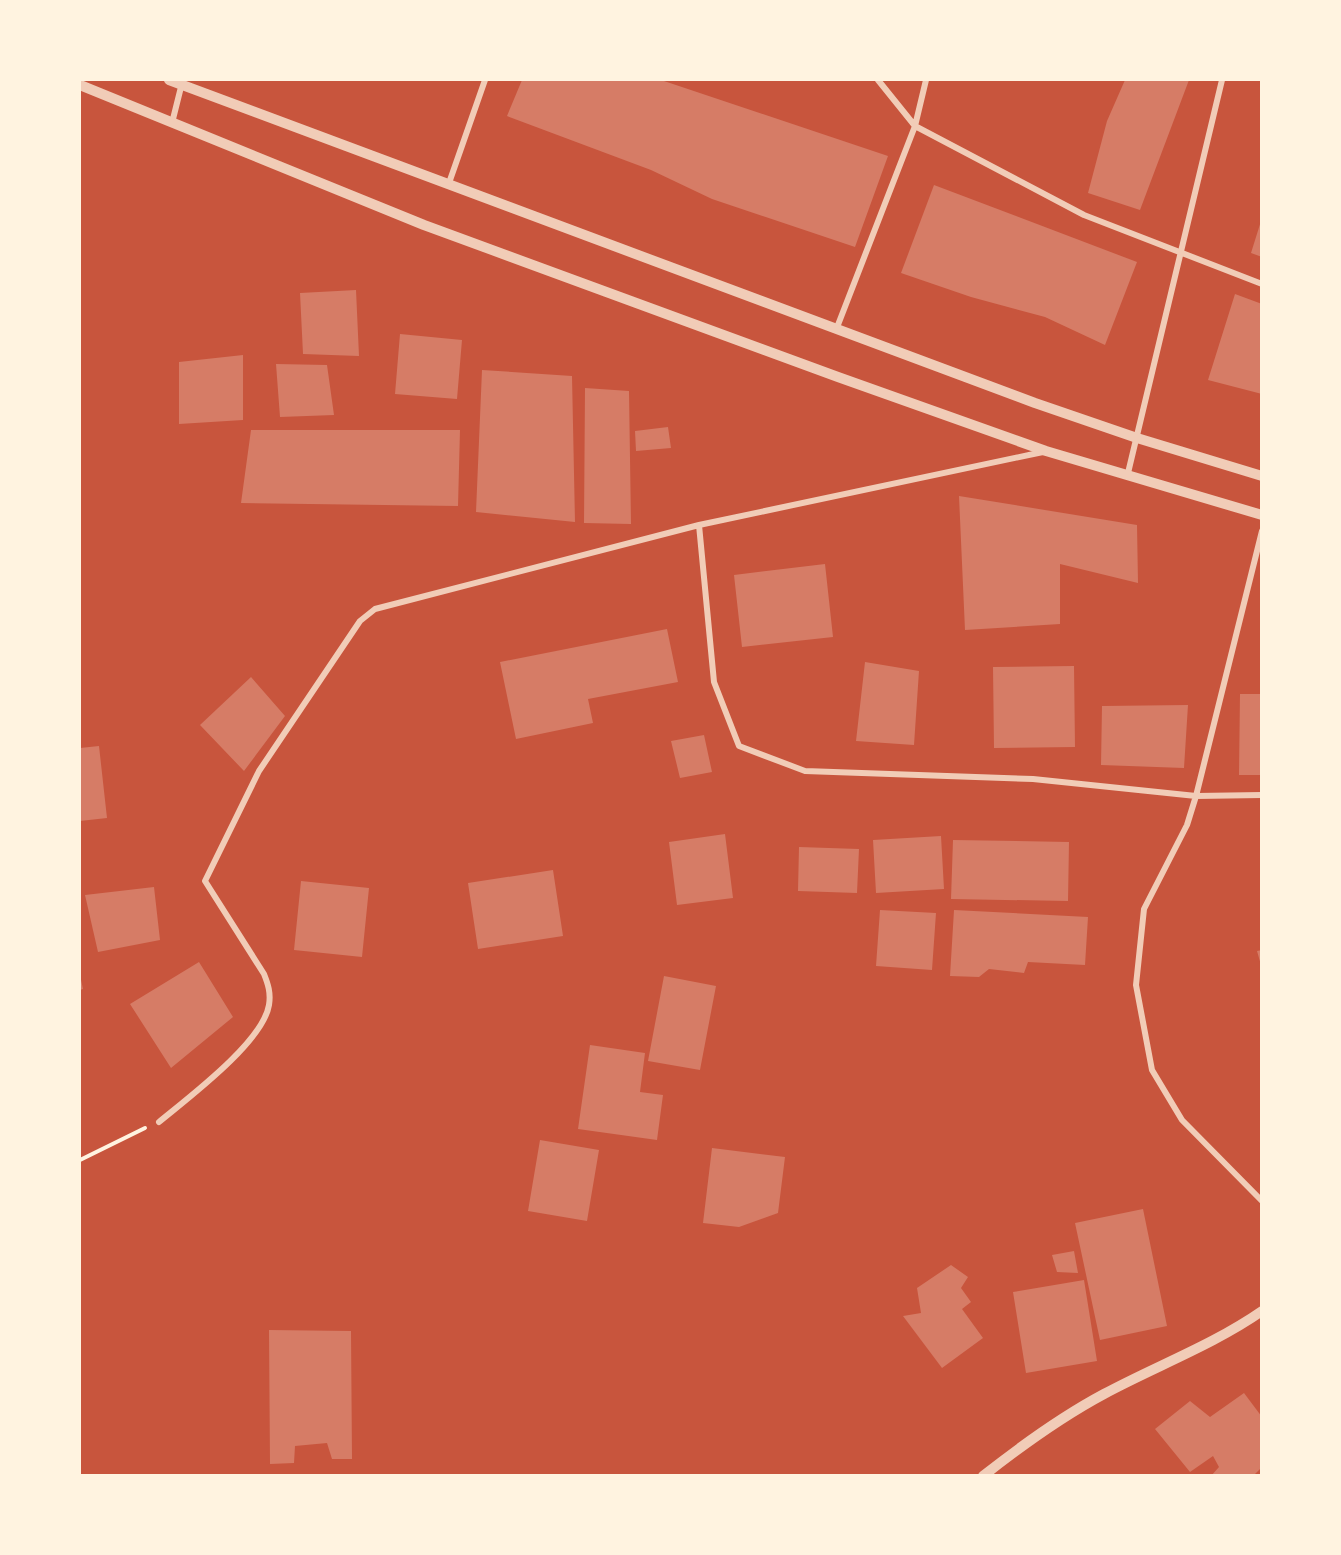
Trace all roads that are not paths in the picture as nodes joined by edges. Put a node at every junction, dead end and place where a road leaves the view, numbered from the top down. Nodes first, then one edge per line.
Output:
1 (169, 80) edge
2 (485, 80) edge
3 (878, 80) edge
4 (926, 80) edge
5 (1222, 80) edge
6 (182, 82) edge
7 (80, 85) edge
8 (172, 123) junction
9 (915, 126) junction
10 (449, 183) junction
11 (1180, 254) junction
12 (1262, 284) edge
13 (836, 331) junction
14 (1137, 438) junction
15 (1046, 451) junction
16 (1128, 473) junction
17 (1262, 476) edge
18 (1262, 515) edge
19 (699, 525) junction
20 (1262, 531) edge
21 (1262, 795) edge
22 (1196, 796) junction
23 (159, 1122) road end
24 (1262, 1201) edge
25 (1262, 1311) edge
26 (983, 1476) edge

1 - 6 street
2 - 10 street
3 - 9 street
4 - 9 street
5 - 11 street
6 - 8 street
6 - 10 street
7 - 8 street
8 - 15 street
9 - 11 street
9 - 13 street
10 - 13 street
11 - 12 street
11 - 14 street
13 - 14 street
14 - 16 street
14 - 17 street
15 - 16 street
15 - 19 street
16 - 18 street
19 - 22 street
19 - 23 street
20 - 22 street
21 - 22 street
22 - 24 street
25 - 26 street

